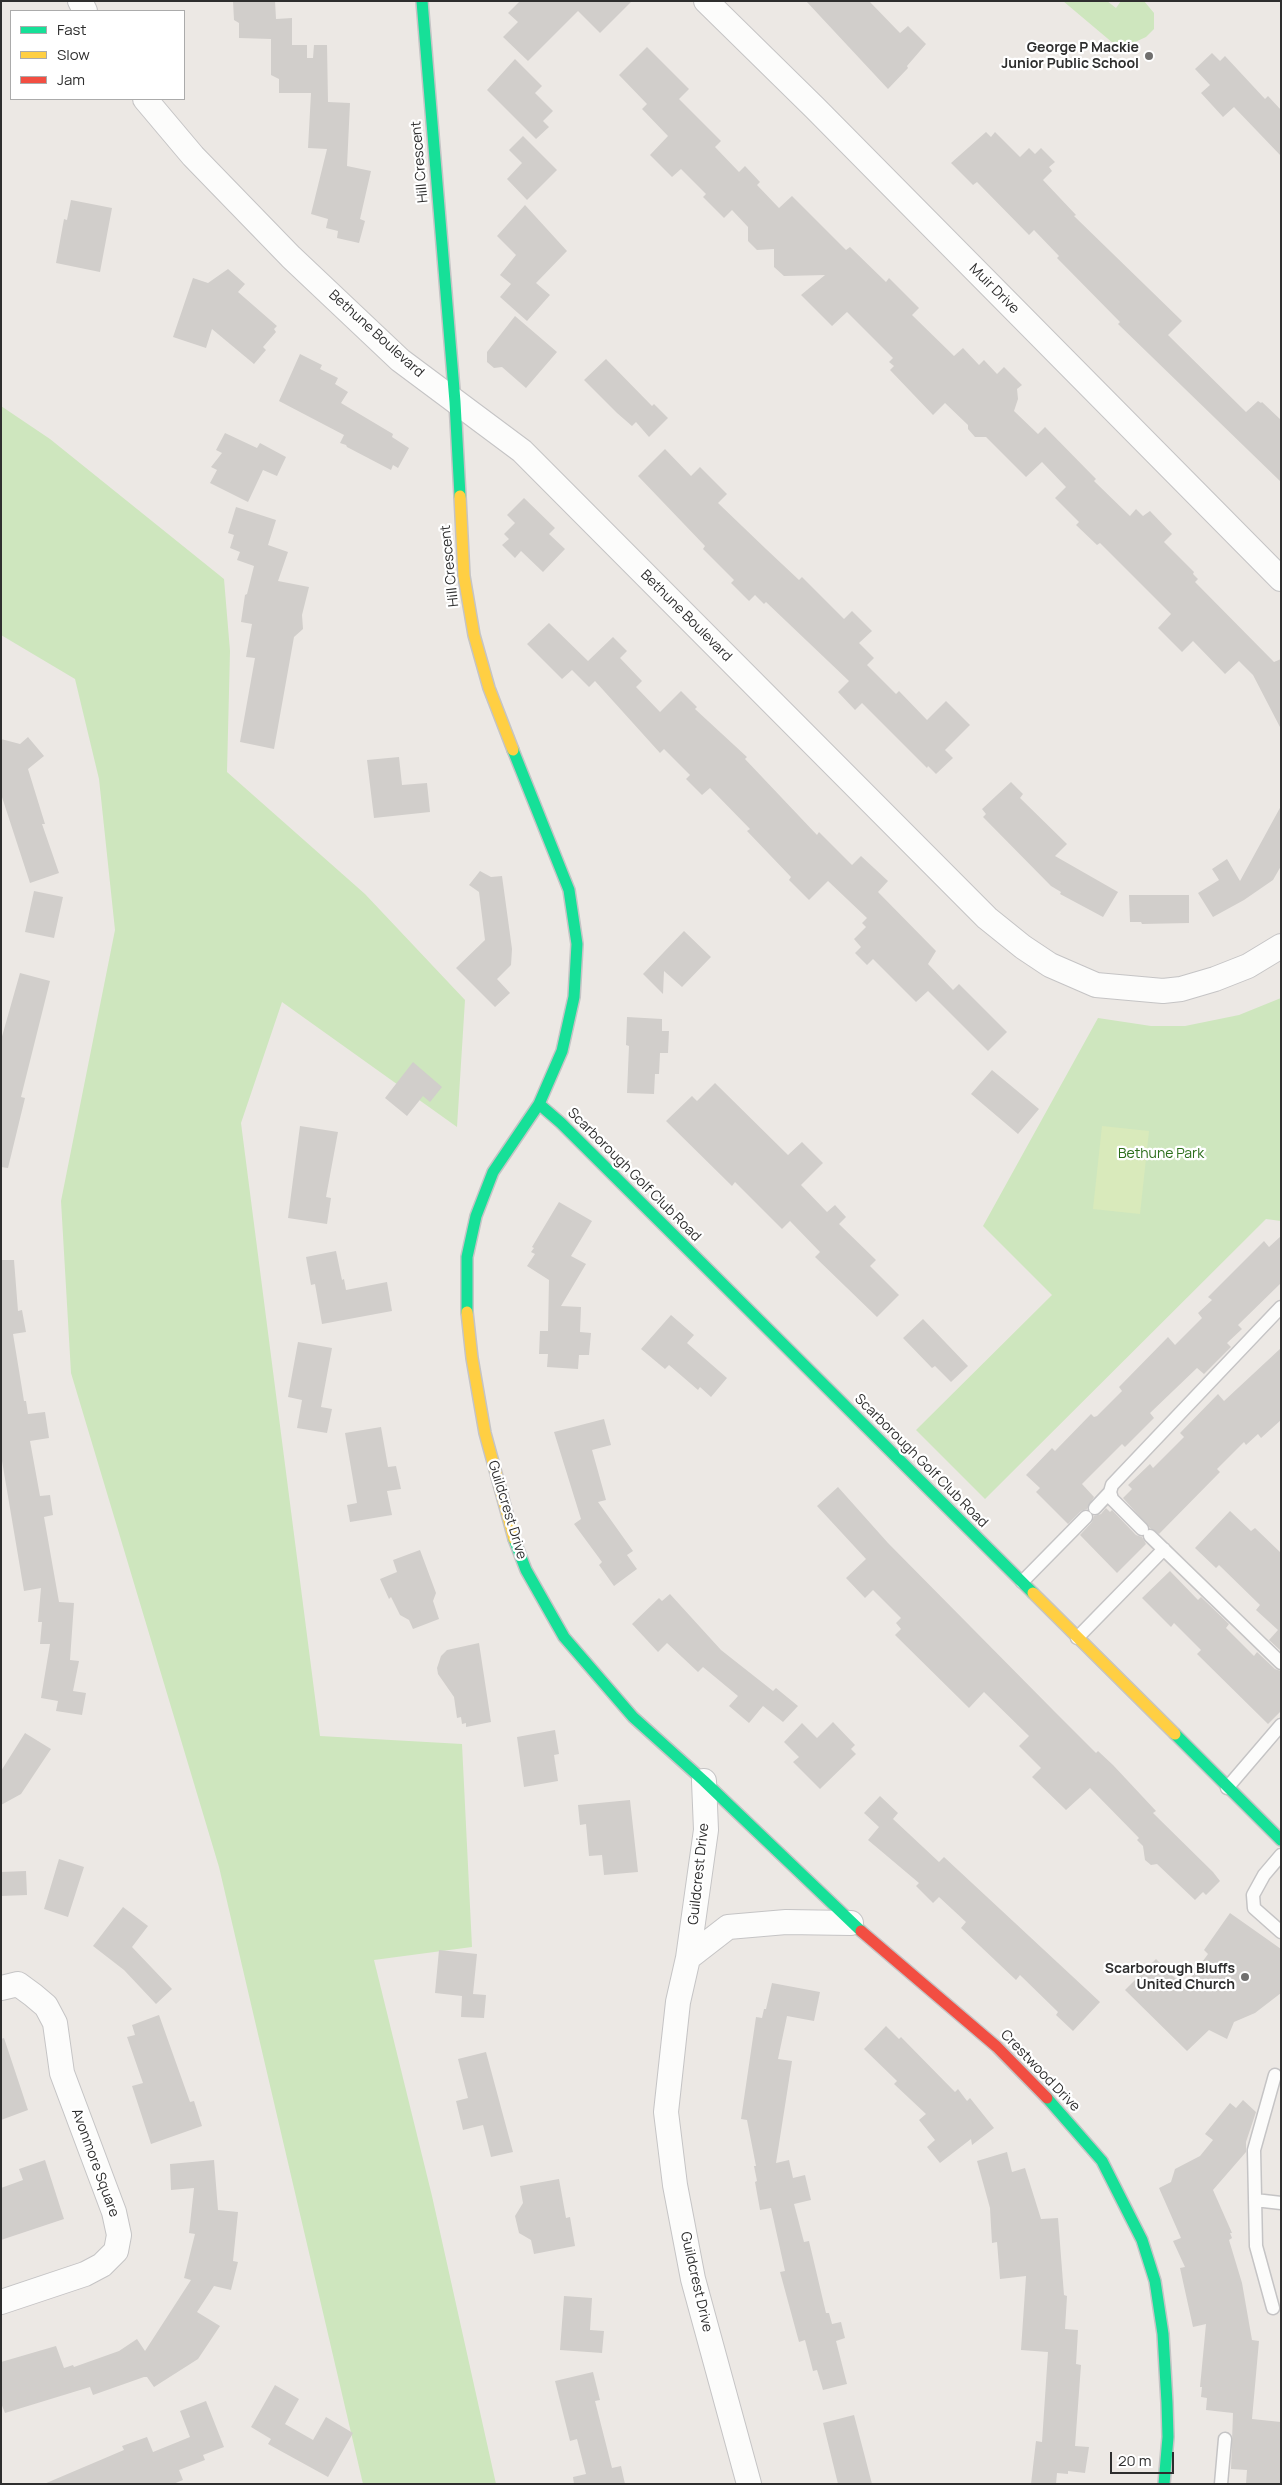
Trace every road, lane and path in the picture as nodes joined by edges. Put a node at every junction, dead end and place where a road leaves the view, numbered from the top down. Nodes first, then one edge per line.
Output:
1 (422, 1) edge
2 (706, 1) edge
3 (146, 100) edge
4 (455, 402) junction
5 (1281, 579) edge
6 (1281, 946) edge
7 (539, 1104) junction
8 (1281, 1307) edge
9 (1110, 1492) junction
10 (1164, 1549) junction
11 (1022, 1582) junction
12 (1077, 1638) junction
13 (1281, 1663) edge
14 (1281, 1725) edge
15 (704, 1781) junction
16 (1227, 1788) junction
17 (1281, 1840) edge
18 (1281, 1855) edge
19 (851, 1923) junction
20 (1281, 1932) edge
21 (688, 1958) junction
22 (1, 1988) edge
23 (1276, 2076) dead end
24 (1255, 2200) junction
25 (1281, 2203) edge
26 (1, 2302) edge
27 (1273, 2308) dead end
28 (1225, 2438) dead end
29 (749, 2484) edge
30 (1164, 2484) edge
31 (1221, 2484) edge

1 - 4 street, Hill Crescent
2 - 5 street, Muir Drive
3 - 4 street, Bethune Boulevard
4 - 6 street, Bethune Boulevard
4 - 7 street, Hill Crescent
7 - 11 street, Scarborough Golf Club Road
7 - 15 street, Guildcrest Drive
8 - 9 lane
9 - 10 lane
9 - 11 lane
10 - 12 lane
10 - 13 lane
11 - 12 street, Scarborough Golf Club Road
12 - 16 street, Scarborough Golf Club Road
14 - 16 lane
15 - 19 street, Crestwood Drive
15 - 21 street, Guildcrest Drive
16 - 17 street, Scarborough Golf Club Road
18 - 20 lane
19 - 21 street, Guildcrest Drive
19 - 30 street, Crestwood Drive
21 - 29 street, Guildcrest Drive
22 - 26 street, Avonmore Square
23 - 24 lane
24 - 25 lane
24 - 27 lane
28 - 31 lane

